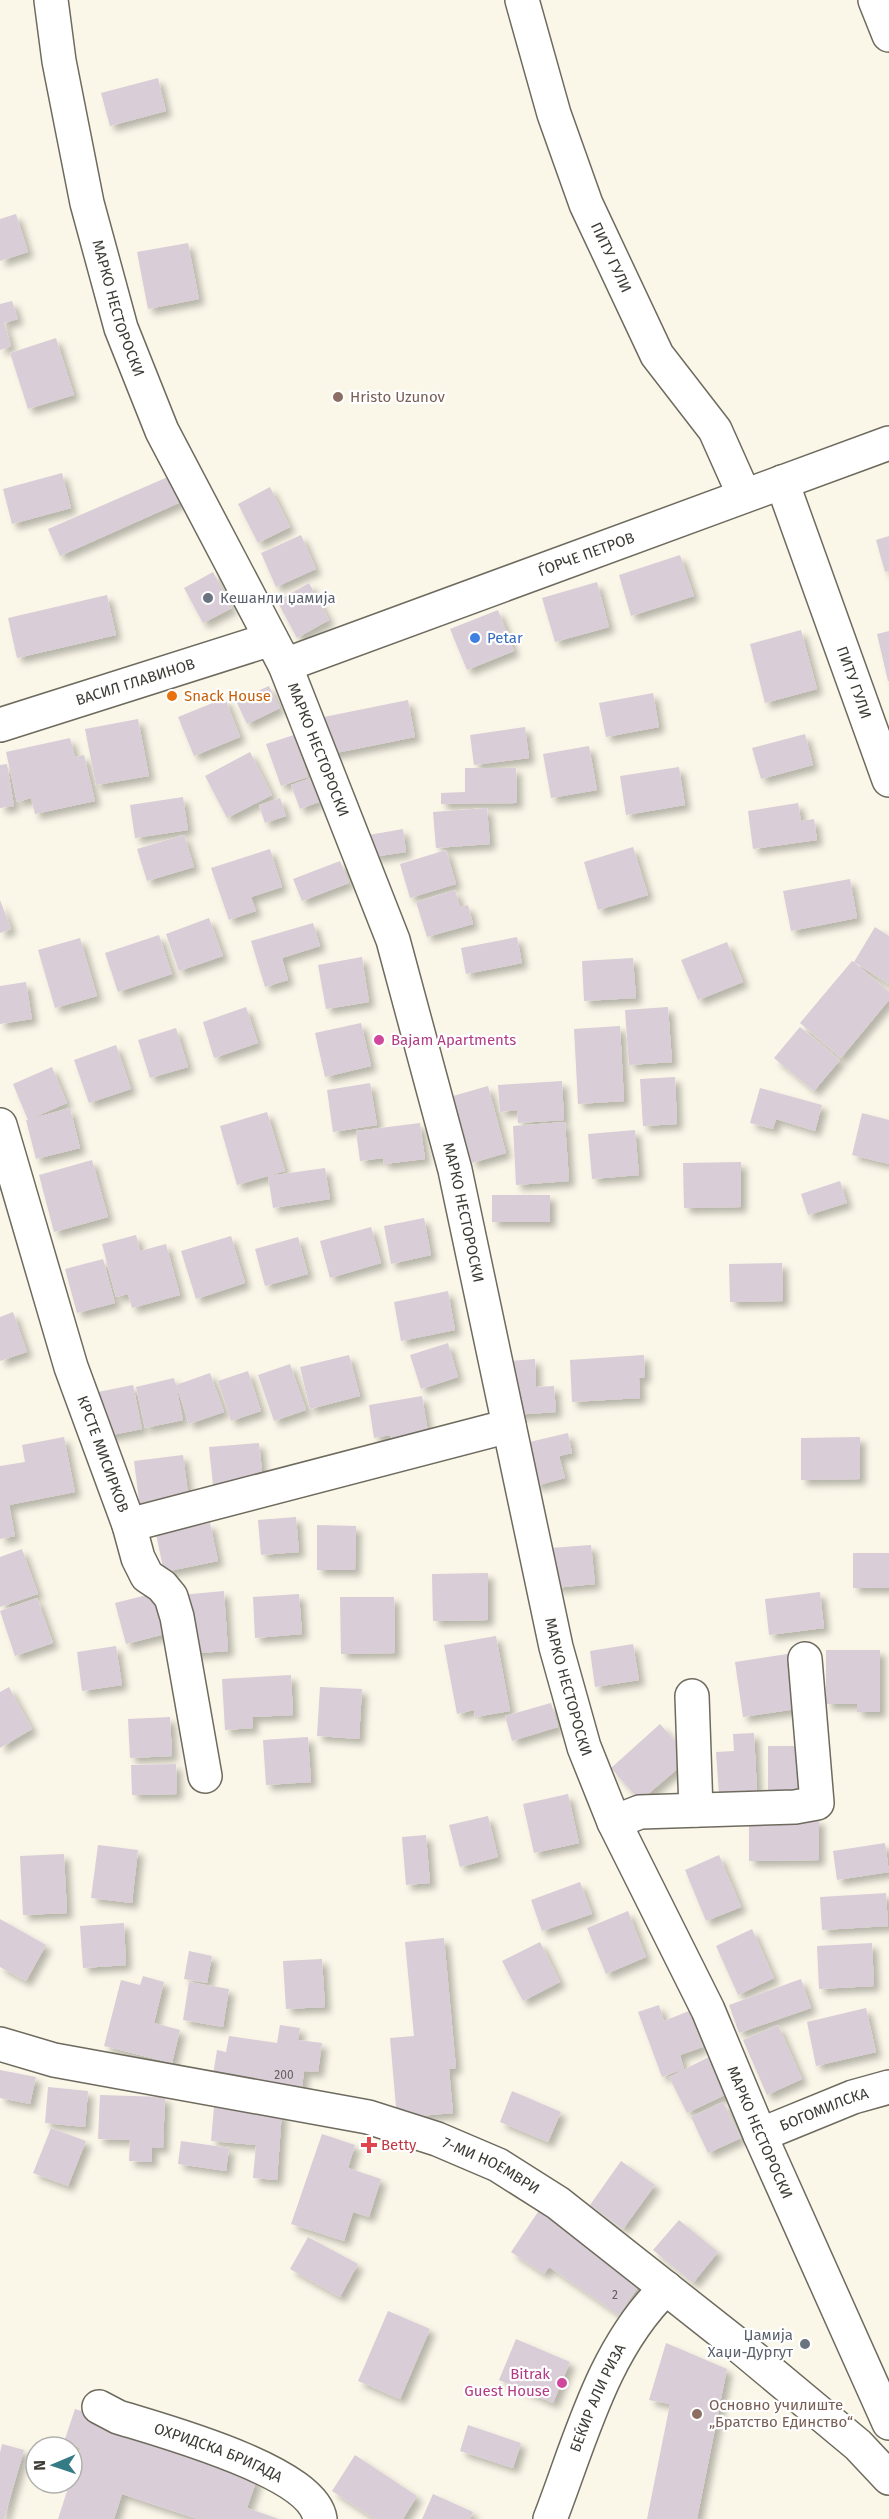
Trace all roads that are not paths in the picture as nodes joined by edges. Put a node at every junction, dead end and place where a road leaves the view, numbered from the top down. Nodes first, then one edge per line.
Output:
1 (51, 0) edge
2 (522, 0) edge
3 (874, 0) edge
4 (889, 35) edge
5 (889, 443) edge
6 (782, 482) junction
7 (744, 495) junction
8 (278, 652) junction
9 (0, 725) edge
10 (889, 780) edge
11 (0, 1125) edge
12 (509, 1425) junction
13 (129, 1525) junction
14 (805, 1659) dead end
15 (692, 1696) dead end
16 (205, 1776) dead end
17 (696, 1810) junction
18 (614, 1822) junction
19 (0, 2044) edge
20 (889, 2087) edge
21 (760, 2135) junction
22 (666, 2288) junction
23 (99, 2407) dead end
24 (889, 2423) edge
25 (889, 2478) edge
26 (320, 2519) edge
27 (550, 2519) edge

1 - 8 street, МАРКО НЕСТОРОСКИ
2 - 7 street, ПИТУ ГУЛИ
3 - 4 street
5 - 6 street, ЃОРЧЕ ПЕТРОВ
6 - 7 street, ЃОРЧЕ ПЕТРОВ
6 - 10 street, ПИТУ ГУЛИ
7 - 8 street, ЃОРЧЕ ПЕТРОВ
8 - 9 street, ВАСИЛ ГЛАВИНОВ
8 - 12 street, МАРКО НЕСТОРОСКИ
11 - 13 street, КРСТЕ МИСИРКОВ
12 - 13 street
12 - 18 street, МАРКО НЕСТОРОСКИ
13 - 16 street, КРСТЕ МИСИРКОВ
14 - 17 street
15 - 17 street
17 - 18 street
18 - 21 street, МАРКО НЕСТОРОСКИ
19 - 22 street, 7-МИ НОЕМВРИ
20 - 21 street, БОГОМИЛСКА
21 - 24 street, МАРКО НЕСТОРОСКИ
22 - 25 street, 7-МИ НОЕМВРИ
22 - 27 street, БЕЌИР АЛИ РИЗА
23 - 26 street, ОХРИДСКА БРИГАДА

